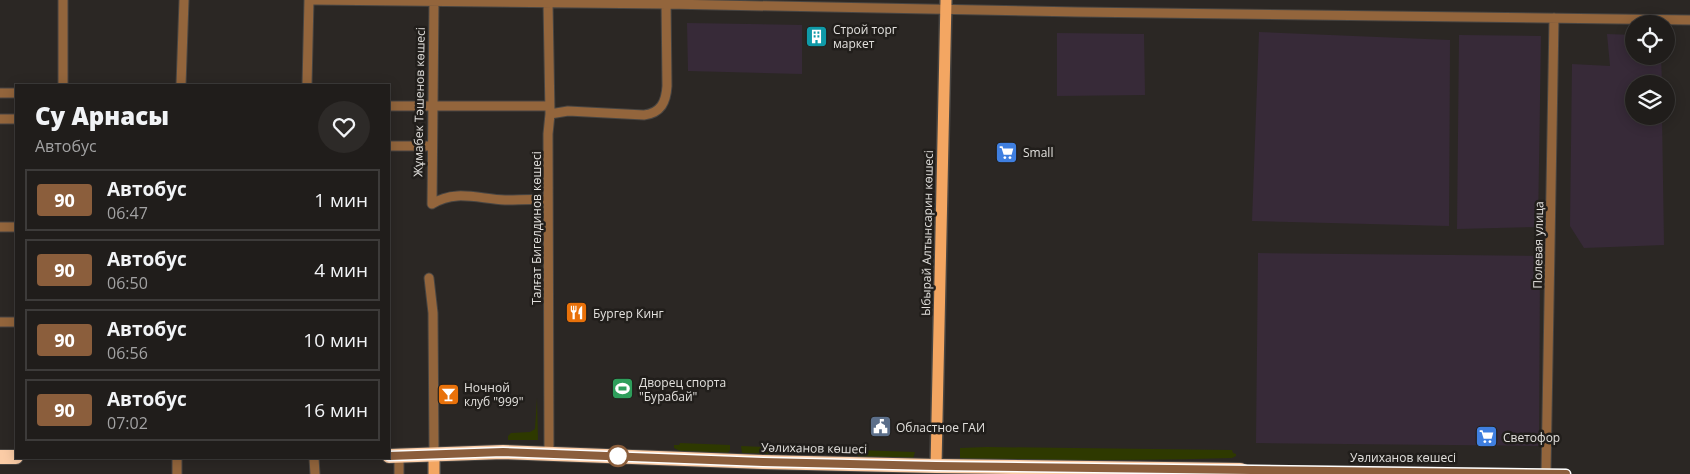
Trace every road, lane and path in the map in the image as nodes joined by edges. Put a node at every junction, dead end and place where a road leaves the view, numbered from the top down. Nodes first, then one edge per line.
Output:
1 (63, 0) edge
2 (184, 0) edge
3 (309, 0) edge
4 (315, 0) edge
5 (434, 1) edge
6 (666, 2) edge
7 (548, 3) junction
8 (946, 5) edge
9 (1554, 18) junction
10 (1690, 20) edge
11 (63, 84) edge
12 (181, 84) edge
13 (307, 84) edge
14 (0, 93) edge
15 (15, 93) edge
16 (390, 106) edge
17 (433, 107) junction
18 (550, 110) junction
19 (0, 119) edge
20 (15, 119) edge
21 (390, 146) edge
22 (432, 146) junction
23 (548, 200) junction
24 (0, 227) edge
25 (15, 227) edge
26 (429, 278) dead end
27 (0, 322) edge
28 (15, 322) edge
29 (550, 453) junction
30 (392, 455) edge
31 (0, 457) edge
32 (15, 457) edge
33 (177, 459) edge
34 (314, 459) edge
35 (434, 459) edge
36 (936, 470) edge
37 (1246, 472) edge
38 (1325, 473) edge
39 (1546, 473) edge
40 (176, 474) edge
41 (315, 474) edge
42 (399, 474) edge
43 (1566, 474) edge

1 - 11 street
2 - 12 street
3 - 13 street
4 - 5 street
5 - 7 street
5 - 17 street, Жұмабек Тәшенов көшесі
6 - 7 street
6 - 8 street
6 - 18 street
7 - 18 street, Талғат Бигелдинов көшесі
8 - 9 street
8 - 36 main road, Ыбырай Алтынсарин көшесі
9 - 10 street
9 - 39 street, Полевая улица
14 - 15 street
16 - 17 street
17 - 18 street
17 - 22 street, Жұмабек Тәшенов көшесі
18 - 23 street, Талғат Бигелдинов көшесі
19 - 20 street
21 - 22 street
22 - 23 street, Жұмабек Тәшенов көшесі
23 - 29 street, Талғат Бигелдинов көшесі
24 - 25 street
26 - 35 street
27 - 28 street
29 - 35 highway, Уәлиханов көшесі
29 - 36 highway, Уәлиханов көшесі
30 - 35 highway, Уәлиханов көшесі
30 - 42 street
31 - 32 highway
33 - 40 street
34 - 41 street
36 - 37 highway, Уәлиханов көшесі
37 - 38 street, Уәлиханов көшесі
38 - 39 street, Уәлиханов көшесі
39 - 43 street, Уәлиханов көшесі

